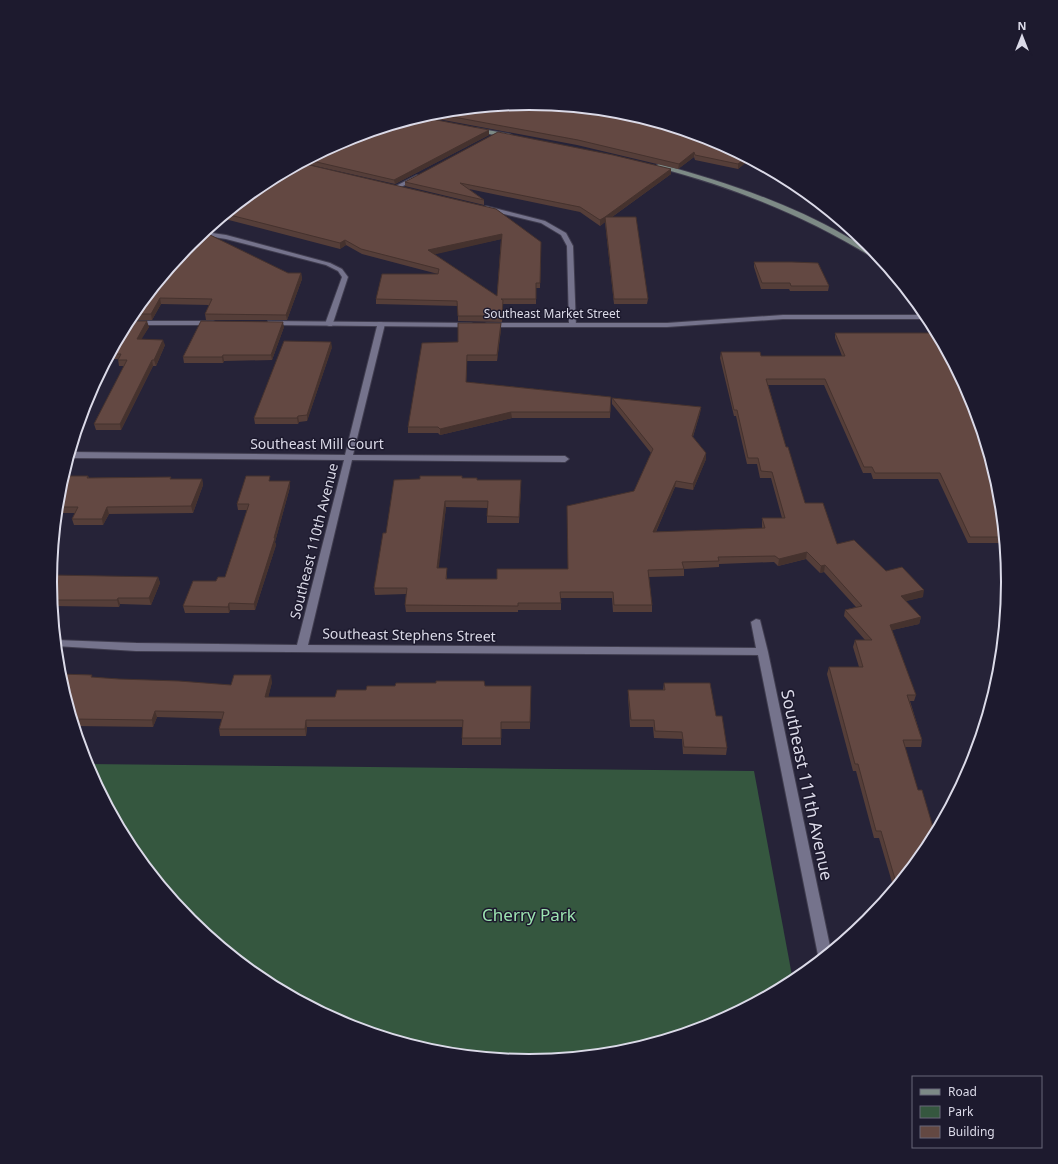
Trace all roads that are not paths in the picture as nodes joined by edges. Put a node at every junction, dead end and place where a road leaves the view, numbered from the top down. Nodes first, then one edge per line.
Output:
1 (469, 128) edge
2 (498, 134) junction
3 (513, 137) edge
4 (488, 139) edge
5 (651, 165) edge
6 (425, 172) edge
7 (390, 185) edge
8 (397, 187) junction
9 (405, 188) edge
10 (482, 207) edge
11 (210, 234) edge
12 (865, 251) edge
13 (919, 317) edge
14 (136, 322) edge
15 (220, 323) edge
16 (259, 323) edge
17 (329, 324) junction
18 (381, 324) junction
19 (573, 325) junction
20 (74, 455) edge
21 (350, 457) junction
22 (565, 459) dead end
23 (756, 622) dead end
24 (61, 643) edge
25 (302, 648) junction
26 (763, 652) junction
27 (824, 950) edge

1 - 2 main road
2 - 3 main road
2 - 4 street
5 - 12 main road
6 - 8 street
7 - 8 street
8 - 9 street
10 - 19 street
11 - 17 street
13 - 19 street, Southeast Market Street
14 - 15 street
16 - 17 street, Southeast Market Street
17 - 18 street, Southeast Market Street
18 - 19 street, Southeast Market Street
18 - 21 street, Southeast 110th Avenue
20 - 21 street, Southeast Mill Court
21 - 22 street, Southeast Mill Court
21 - 25 street, Southeast 110th Avenue
23 - 26 street, Southeast 111th Avenue
24 - 25 street, Southeast Stephens Street
25 - 26 street, Southeast Stephens Street
26 - 27 street, Southeast 111th Avenue

